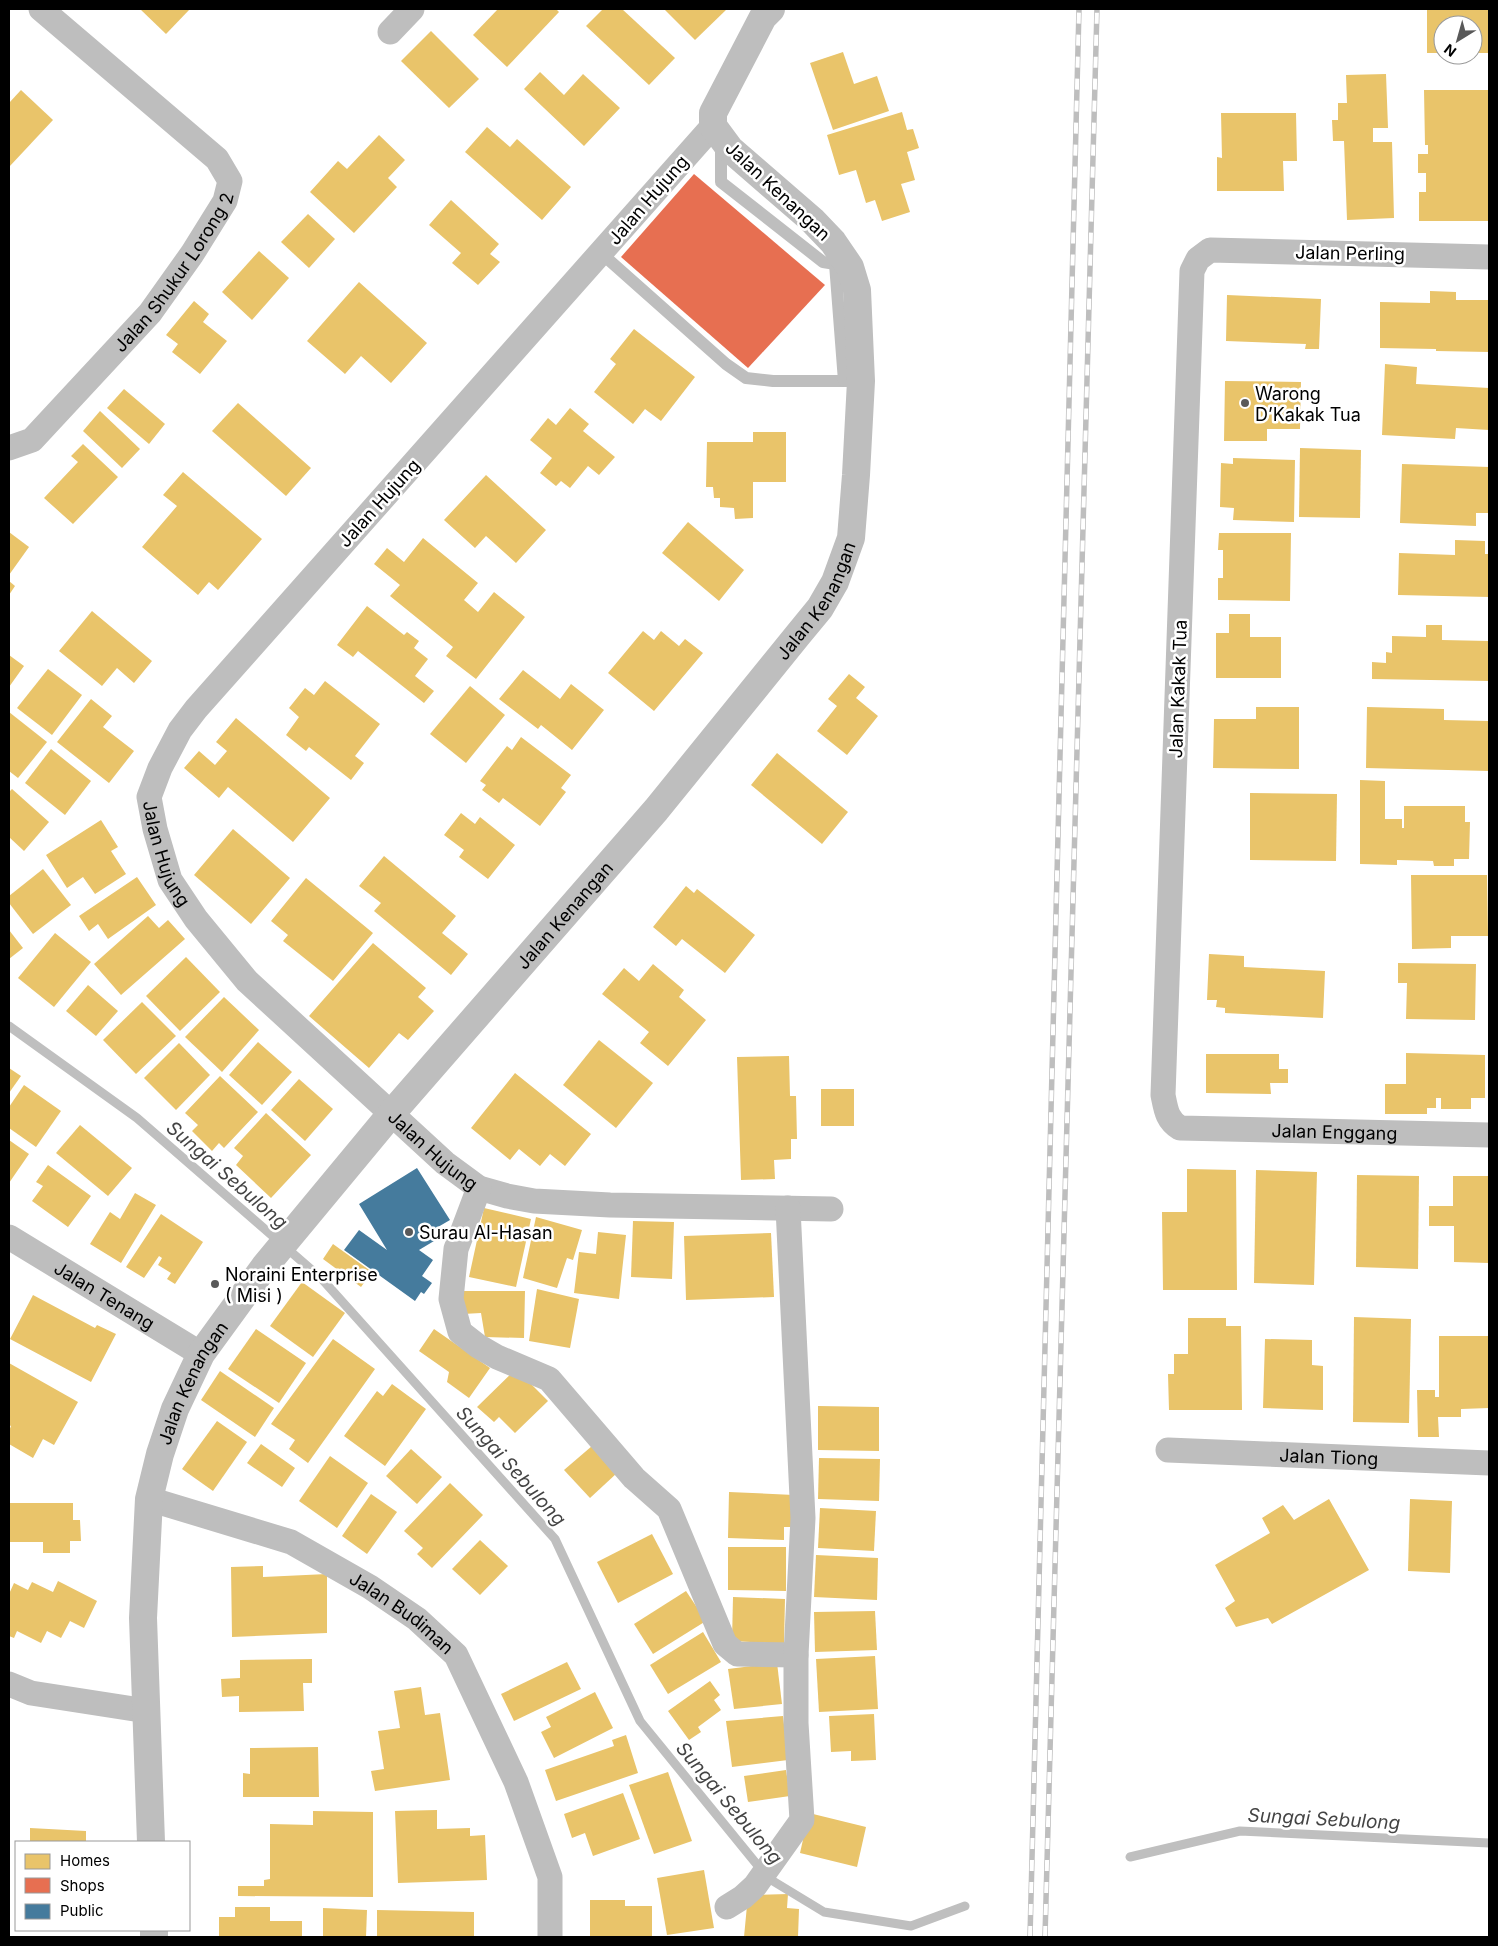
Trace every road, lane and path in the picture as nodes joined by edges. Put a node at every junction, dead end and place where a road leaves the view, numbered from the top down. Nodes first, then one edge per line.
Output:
1 (40, 9) edge
2 (412, 9) edge
3 (765, 12) edge
4 (390, 32) dead end
5 (717, 132) junction
6 (1210, 250) joint
7 (601, 253) junction
8 (1489, 257) edge
9 (852, 381) junction
10 (9, 448) edge
11 (390, 1114) junction
12 (1180, 1128) joint
13 (1489, 1135) edge
14 (479, 1188) junction
15 (788, 1208) junction
16 (831, 1209) dead end
17 (9, 1237) edge
18 (201, 1354) junction
19 (1168, 1450) dead end
20 (1489, 1463) edge
21 (149, 1499) junction
22 (796, 1655) junction
23 (9, 1684) edge
24 (147, 1711) junction
25 (151, 1841) edge
26 (727, 1907) dead end
27 (550, 1937) edge

1 - 10 street, Jalan Shukur Lorong 2
2 - 4 street
3 - 5 street, Jalan Kenangan
5 - 7 street, Jalan Hujung
5 - 9 street, Jalan Kenangan
6 - 8 street, Jalan Perling
6 - 12 street, Jalan Kakak Tua
7 - 9 lane
7 - 11 street, Jalan Hujung
9 - 11 street, Jalan Kenangan
11 - 14 street, Jalan Hujung
11 - 18 street, Jalan Kenangan
12 - 13 street, Jalan Enggang
14 - 15 street, Jalan Hujung
14 - 22 street
15 - 16 street, Jalan Hujung
15 - 22 street
17 - 18 street, Jalan Tenang
18 - 21 street, Jalan Kenangan
19 - 20 street, Jalan Tiong
21 - 24 street, Jalan Kenangan
21 - 27 street, Jalan Budiman
22 - 26 street
23 - 24 street
24 - 25 street, Jalan Kenangan

